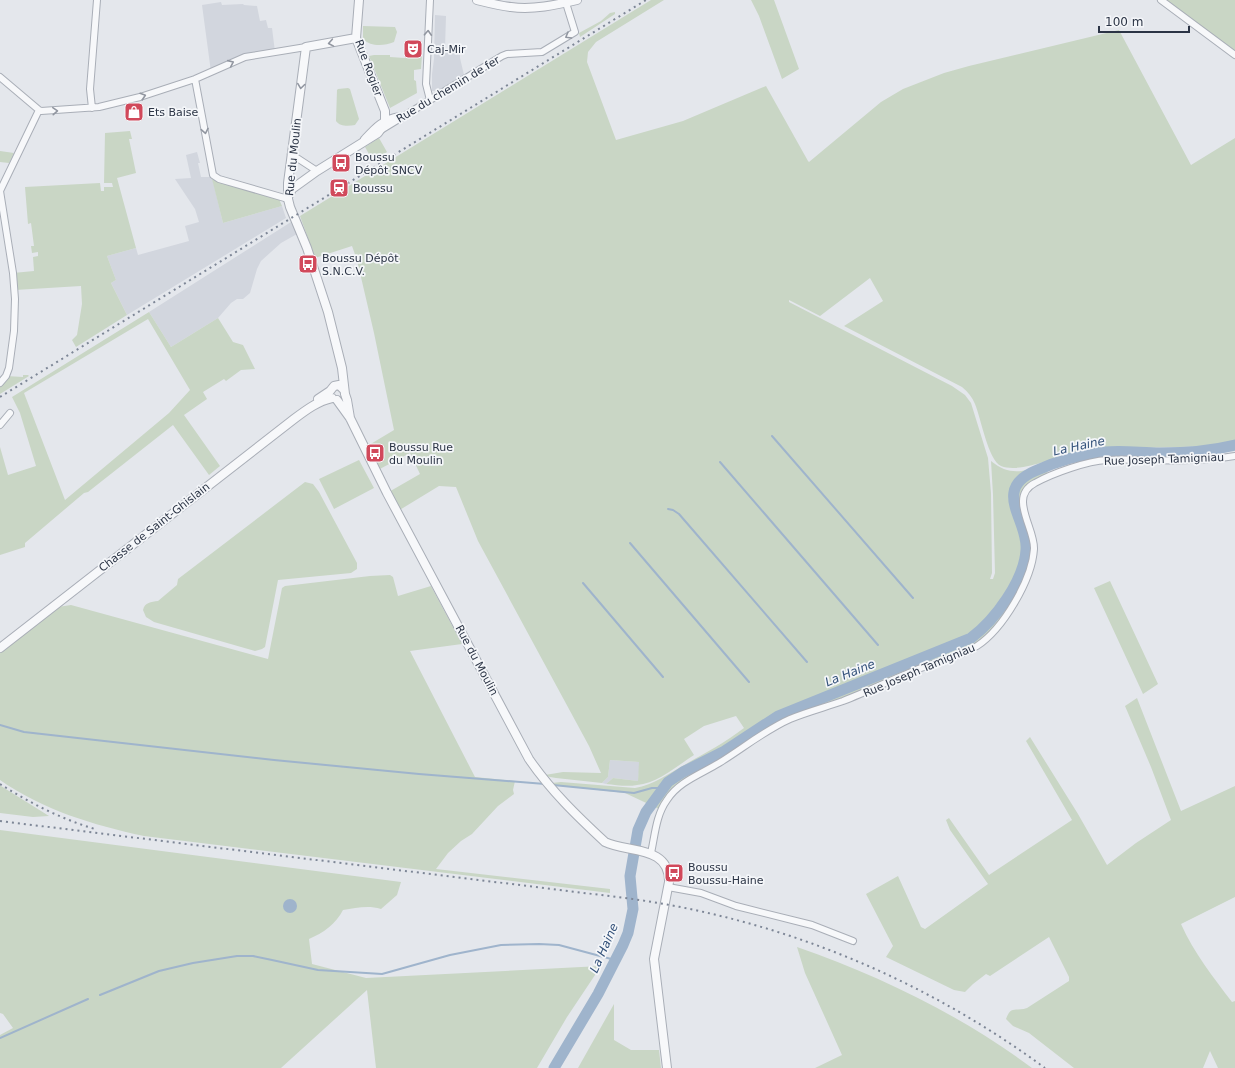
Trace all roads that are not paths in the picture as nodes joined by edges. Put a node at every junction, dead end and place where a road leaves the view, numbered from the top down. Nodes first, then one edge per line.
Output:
1 (97, 0) edge
2 (359, 0) edge
3 (430, 0) edge
4 (478, 0) edge
5 (577, 0) edge
6 (1161, 0) edge
7 (566, 3) junction
8 (356, 38) junction
9 (306, 47) junction
10 (1235, 55) edge
11 (0, 77) edge
12 (195, 79) junction
13 (430, 100) junction
14 (92, 108) junction
15 (39, 110) junction
16 (387, 116) junction
17 (402, 116) junction
18 (382, 130) junction
19 (359, 145) junction
20 (291, 154) junction
21 (316, 171) junction
22 (288, 199) junction
23 (0, 384) edge
24 (342, 390) junction
25 (333, 396) junction
26 (10, 413) dead end
27 (350, 418) junction
28 (0, 425) edge
29 (1235, 456) edge
30 (0, 648) edge
31 (647, 852) junction
32 (668, 887) junction
33 (853, 941) dead end
34 (667, 1068) edge

1 - 14 street
2 - 8 street, Rue Rogier
13 -> 3 street
4 - 7 street
5 - 7 street
6 - 10 street
7 -> 13 street, Rue du chemin de fer
8 -> 9 street
8 - 16 street, Rue Rogier
12 -> 9 street
9 -> 20 street, Rue du Moulin
11 - 15 street
14 -> 12 street
12 -> 22 street
13 - 17 street, Rue du chemin de fer
15 -> 14 street
15 - 23 street
16 - 17 street
16 - 18 street
16 - 19 street
17 - 18 street, Rue du chemin de fer
18 - 19 street
19 - 21 street
20 - 21 street
20 - 22 street, Rue du Moulin
21 - 22 street
22 - 24 street, Rue du Moulin
24 - 25 street
24 - 25 street
24 - 27 street, Rue du Moulin
25 - 27 street, Rue du Moulin
25 - 30 street, Chasse de Saint-Ghislain
26 - 28 street
27 - 31 street, Rue du Moulin
29 - 31 street, Rue Joseph Tamigniau
31 - 32 street
32 - 33 street
32 - 34 street

